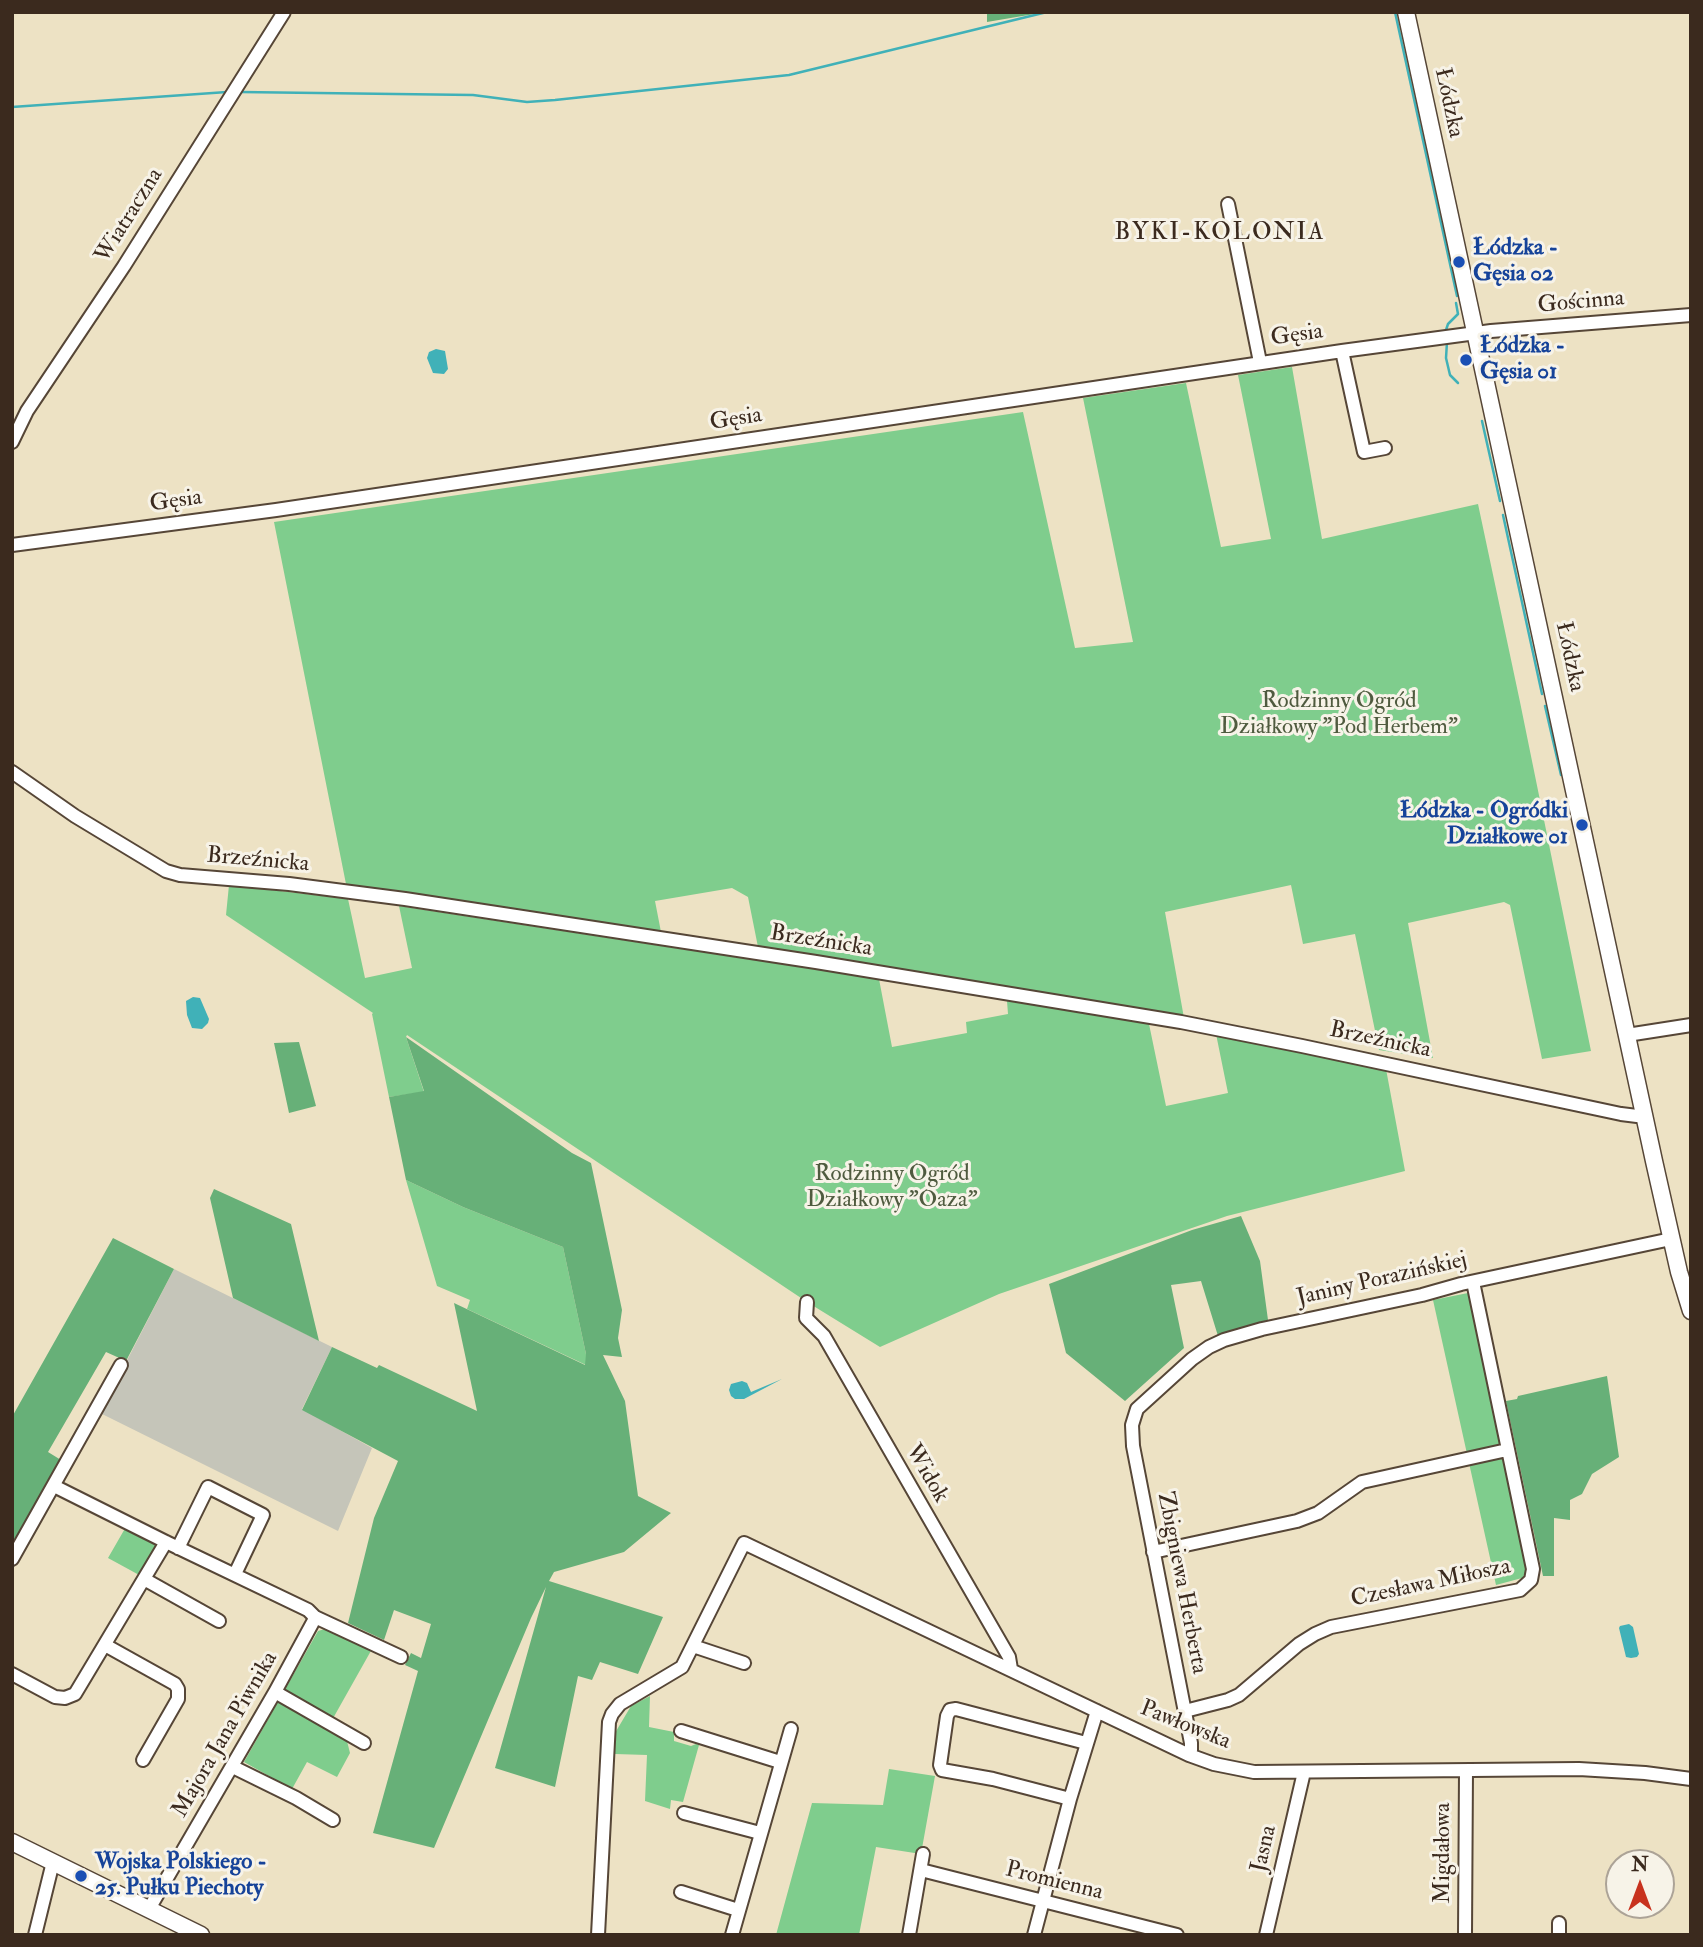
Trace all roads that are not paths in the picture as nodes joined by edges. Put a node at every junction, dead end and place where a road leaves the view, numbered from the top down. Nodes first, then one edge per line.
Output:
1 (284, 12) edge
2 (1405, 12) edge
3 (1228, 204) dead end
4 (1691, 315) edge
5 (1470, 333) junction
6 (1342, 351) junction
7 (1260, 362) junction
8 (12, 442) edge
9 (1385, 448) dead end
10 (12, 545) edge
11 (12, 772) edge
12 (1691, 1025) edge
13 (1627, 1035) junction
14 (1644, 1115) junction
15 (1671, 1239) junction
16 (1473, 1282) junction
17 (807, 1302) dead end
18 (1691, 1311) edge
19 (121, 1365) dead end
20 (1133, 1419) joint
21 (1507, 1450) junction
22 (54, 1486) junction
23 (172, 1545) junction
24 (1153, 1552) junction
25 (12, 1559) edge
26 (235, 1574) junction
27 (144, 1579) junction
28 (315, 1617) junction
29 (219, 1621) dead end
30 (105, 1645) junction
31 (693, 1646) junction
32 (401, 1657) dead end
33 (744, 1663) dead end
34 (1011, 1669) junction
35 (12, 1674) edge
36 (275, 1692) junction
37 (1097, 1711) junction
38 (1185, 1711) junction
39 (791, 1728) dead end
40 (681, 1731) dead end
41 (364, 1743) dead end
42 (1086, 1743) junction
43 (1189, 1755) junction
44 (143, 1760) dead end
45 (780, 1762) junction
46 (233, 1767) junction
47 (1466, 1771) junction
48 (1304, 1773) junction
49 (1691, 1779) edge
50 (1070, 1799) junction
51 (684, 1813) dead end
52 (333, 1820) dead end
53 (760, 1833) junction
54 (12, 1842) edge
55 (923, 1854) dead end
56 (53, 1862) junction
57 (920, 1870) junction
58 (681, 1892) dead end
59 (1043, 1900) junction
60 (149, 1909) junction
61 (738, 1910) junction
62 (1149, 1931) edge
63 (35, 1935) edge
64 (201, 1935) edge
65 (598, 1935) edge
66 (732, 1935) edge
67 (909, 1935) edge
68 (1034, 1935) edge
69 (1177, 1935) edge
70 (1266, 1935) edge
71 (1465, 1935) edge

1 - 8 street, Wiatraczna
2 - 5 main road, Łódzka
3 - 7 street
4 - 5 street, Gościnna
5 - 6 street, Gęsia
5 - 13 main road, Łódzka
6 - 7 street, Gęsia
6 - 9 street
7 - 10 street, Gęsia
11 - 14 street, Brzeźnicka
12 - 13 street
13 - 14 main road, Łódzka
14 - 15 main road, Łódzka
15 - 16 street, Janiny Porazińskiej
15 - 18 main road, Łódzka
16 - 20 street, Janiny Porazińskiej
16 - 21 street, Czesława Miłosza
17 - 34 street, Widok
19 - 22 street
20 - 24 street, Zbigniewa Herberta
21 - 24 street
21 - 38 street, Czesława Miłosza
22 - 23 street
22 - 25 street
23 - 26 street
23 - 26 street
23 - 27 street
24 - 38 street, Zbigniewa Herberta
26 - 28 street
27 - 29 street
27 - 30 street
28 - 32 street
28 - 36 street, Majora Jana Piwnika
30 - 35 street
30 - 44 street
31 - 33 street
31 - 34 street, Pawłowska
31 - 65 street
34 - 37 street, Pawłowska
36 - 41 street
36 - 46 street, Majora Jana Piwnika
37 - 42 street
37 - 43 street, Pawłowska
38 - 43 street, Zbigniewa Herberta
39 - 45 street
40 - 45 street
42 - 50 street
42 - 50 street
43 - 48 street, Pawłowska
45 - 53 street
46 - 52 street
46 - 60 street, Majora Jana Piwnika
47 - 48 street, Pawłowska
47 - 49 street, Pawłowska
47 - 71 street, Migdałowa
48 - 70 street, Jasna
50 - 59 street
51 - 53 street
53 - 61 street
54 - 56 main road
55 - 57 street
56 - 60 main road
56 - 63 street
57 - 59 street, Promienna
57 - 67 street
58 - 61 street
59 - 62 street, Promienna
59 - 68 street
60 - 64 main road
61 - 66 street
62 - 69 street, Promienna

